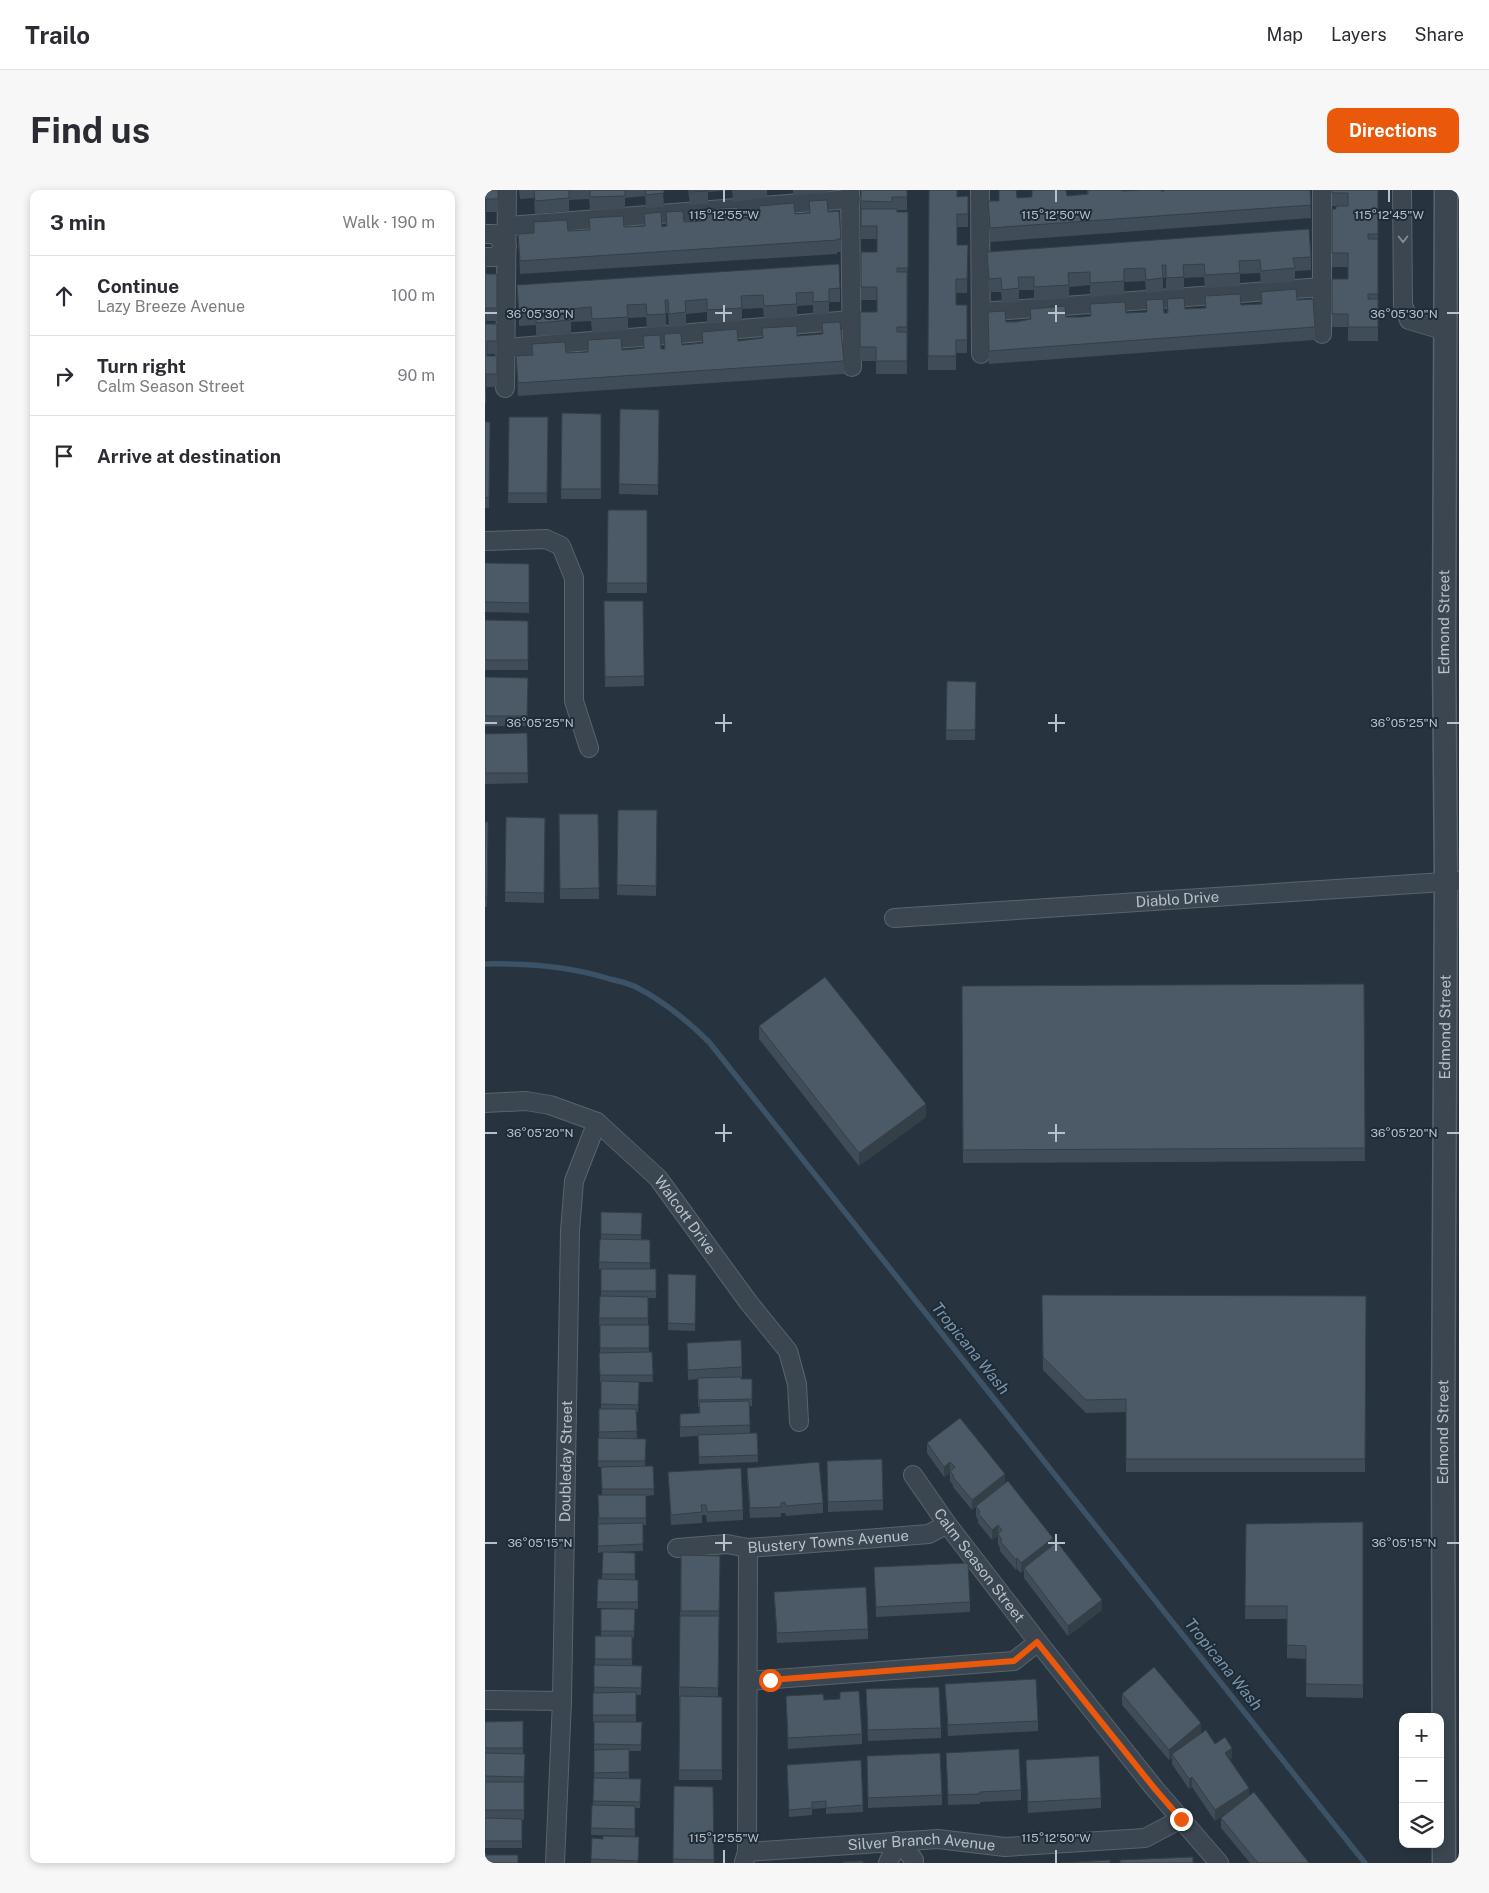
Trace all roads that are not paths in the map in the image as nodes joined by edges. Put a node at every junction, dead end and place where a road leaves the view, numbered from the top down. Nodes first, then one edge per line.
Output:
1 (507, 190) edge
2 (980, 190) edge
3 (987, 190) edge
4 (1322, 190) edge
5 (1403, 190) edge
6 (1446, 190) edge
7 (851, 194) edge
8 (507, 226) junction
9 (485, 234) edge
10 (507, 246) junction
11 (485, 257) edge
12 (1322, 287) junction
13 (981, 312) junction
14 (851, 320) junction
15 (1446, 331) junction
16 (1322, 334) dead end
17 (506, 348) junction
18 (981, 354) dead end
19 (852, 367) dead end
20 (505, 388) dead end
21 (485, 541) edge
22 (589, 748) dead end
23 (1452, 881) edge
24 (894, 918) dead end
25 (485, 1103) edge
26 (597, 1122) junction
27 (799, 1422) dead end
28 (913, 1475) dead end
29 (947, 1524) junction
30 (677, 1548) dead end
31 (748, 1548) junction
32 (1037, 1642) junction
33 (748, 1681) junction
34 (485, 1700) edge
35 (563, 1701) junction
36 (1181, 1819) junction
37 (898, 1841) junction
38 (745, 1857) edge
39 (555, 1863) edge
40 (888, 1863) edge
41 (914, 1863) edge
42 (1219, 1863) edge
43 (1444, 1863) edge

1 - 8 street
2 - 3 street
2 - 13 street
4 - 12 street
5 -> 15 street
6 - 15 street, Edmond Street
7 - 8 street
7 - 14 street
8 - 10 street
9 - 10 street
10 - 11 street
10 - 17 street
12 - 13 street
12 - 16 street
13 - 18 street
14 - 17 street
14 - 19 street
15 - 23 street, Edmond Street
17 - 20 street
21 - 22 street
23 - 24 street, Diablo Drive
23 - 43 street, Edmond Street
25 - 26 street, Walcott Drive
26 - 27 street, Walcott Drive
26 - 35 street, Doubleday Street
28 - 29 street, Calm Season Street
29 - 31 street, Blustery Towns Avenue
29 - 32 street, Calm Season Street
30 - 31 street, Blustery Towns Avenue
31 - 33 street
32 - 33 street
32 - 36 street, Calm Season Street
33 - 38 street
34 - 35 street
35 - 39 street, Doubleday Street
36 - 37 street, Silver Branch Avenue
36 - 42 street, Calm Season Street
37 - 38 street, Silver Branch Avenue
37 - 40 street
37 - 41 street

